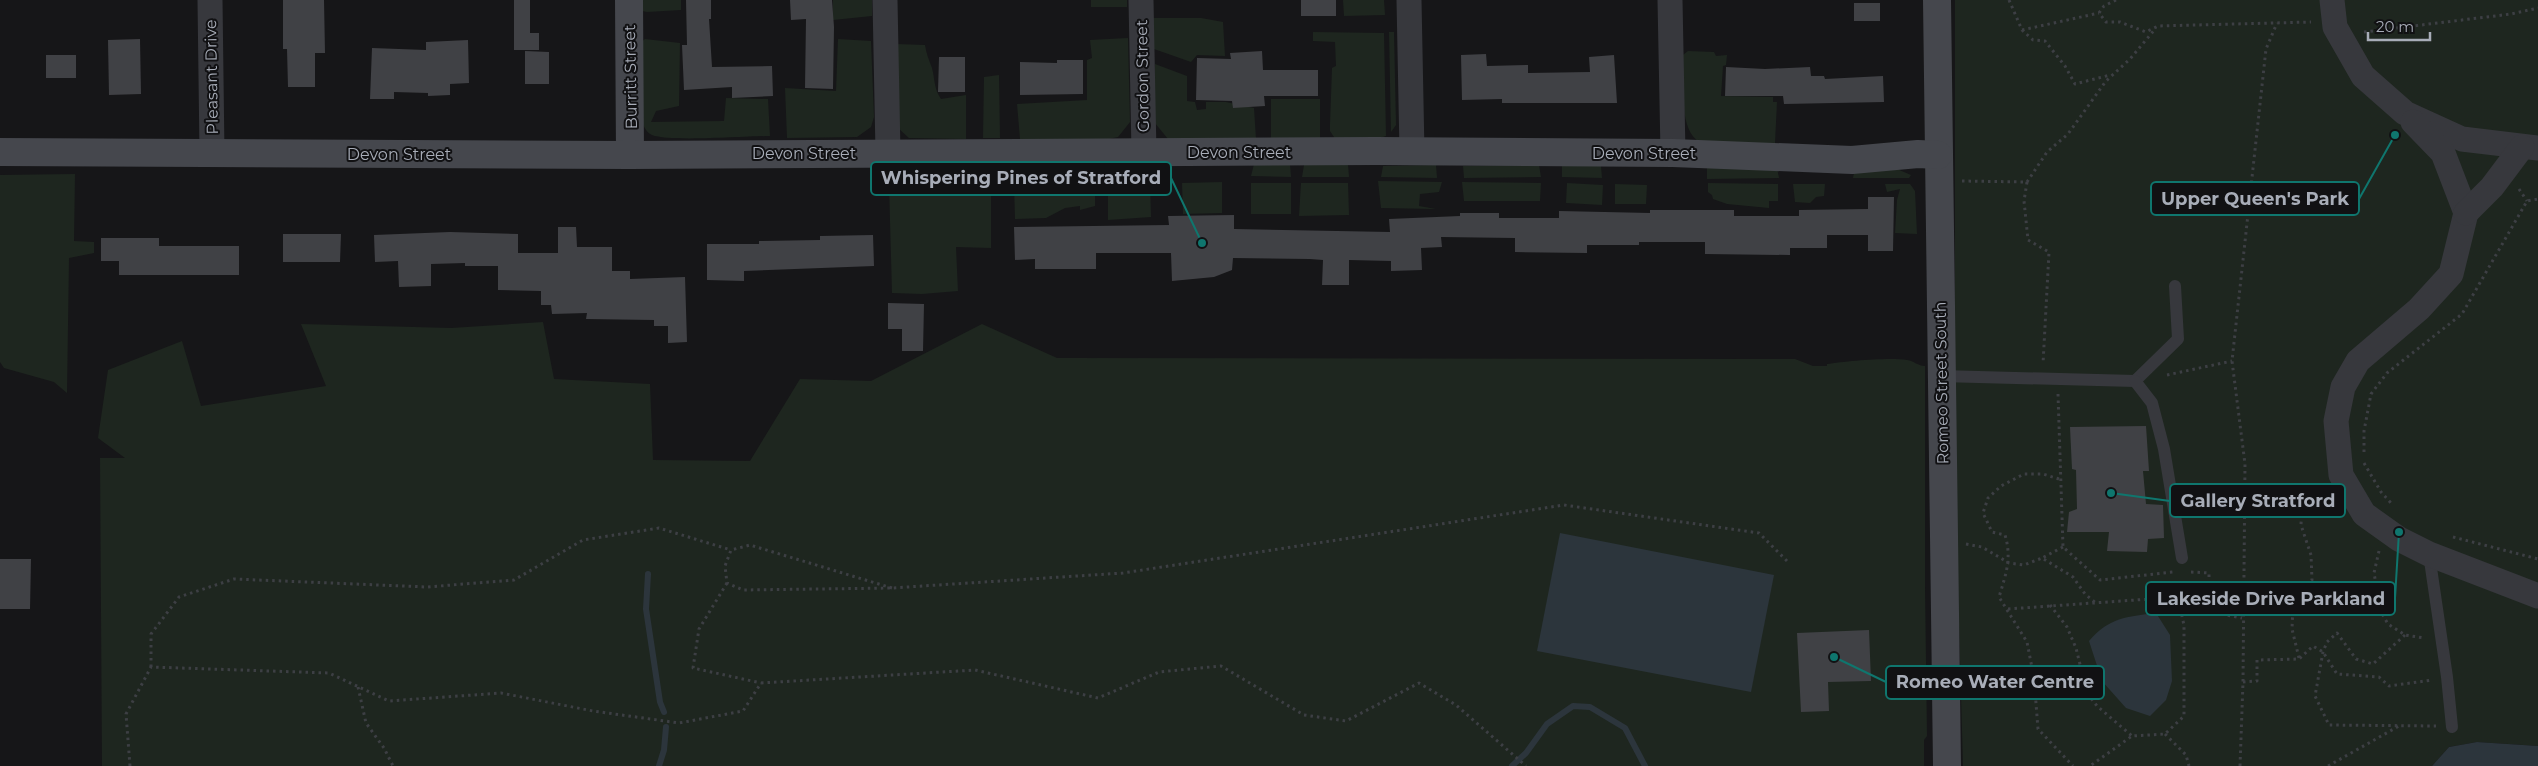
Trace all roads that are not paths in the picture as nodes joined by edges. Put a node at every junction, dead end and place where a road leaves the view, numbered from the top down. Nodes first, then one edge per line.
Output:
1 (210, 0) edge
2 (629, 0) edge
3 (886, 0) edge
4 (1141, 0) edge
5 (1409, 0) edge
6 (1670, 0) edge
7 (1937, 0) edge
8 (2332, 0) edge
9 (2404, 113) junction
10 (2530, 148) edge
11 (0, 152) edge
12 (1412, 152) junction
13 (888, 153) junction
14 (1144, 153) junction
15 (1673, 153) junction
16 (212, 154) junction
17 (1938, 154) junction
18 (630, 155) junction
19 (2466, 213) junction
20 (2175, 286) dead end
21 (1941, 376) junction
22 (2135, 381) junction
23 (2429, 554) junction
24 (2182, 558) road end
25 (2536, 601) edge
26 (2452, 727) road end
27 (1947, 766) edge

1 - 16 street, Pleasant Drive
2 - 18 street, Burritt Street
3 - 13 street
4 - 14 street, Gordon Street
5 - 12 street
6 - 15 street
7 - 17 street, Romeo Street South
8 - 9 street
9 - 10 street
9 - 19 street
10 - 19 street
11 - 16 street, Devon Street
12 - 14 street, Devon Street
12 - 15 street, Devon Street
13 - 14 street, Devon Street
13 - 18 street, Devon Street
15 - 17 street, Devon Street
16 - 18 street, Devon Street
17 - 21 street, Romeo Street South
19 - 23 street
20 - 22 lane
21 - 22 lane
21 - 27 street, Romeo Street South
22 - 24 lane
23 - 25 street
23 - 26 lane

